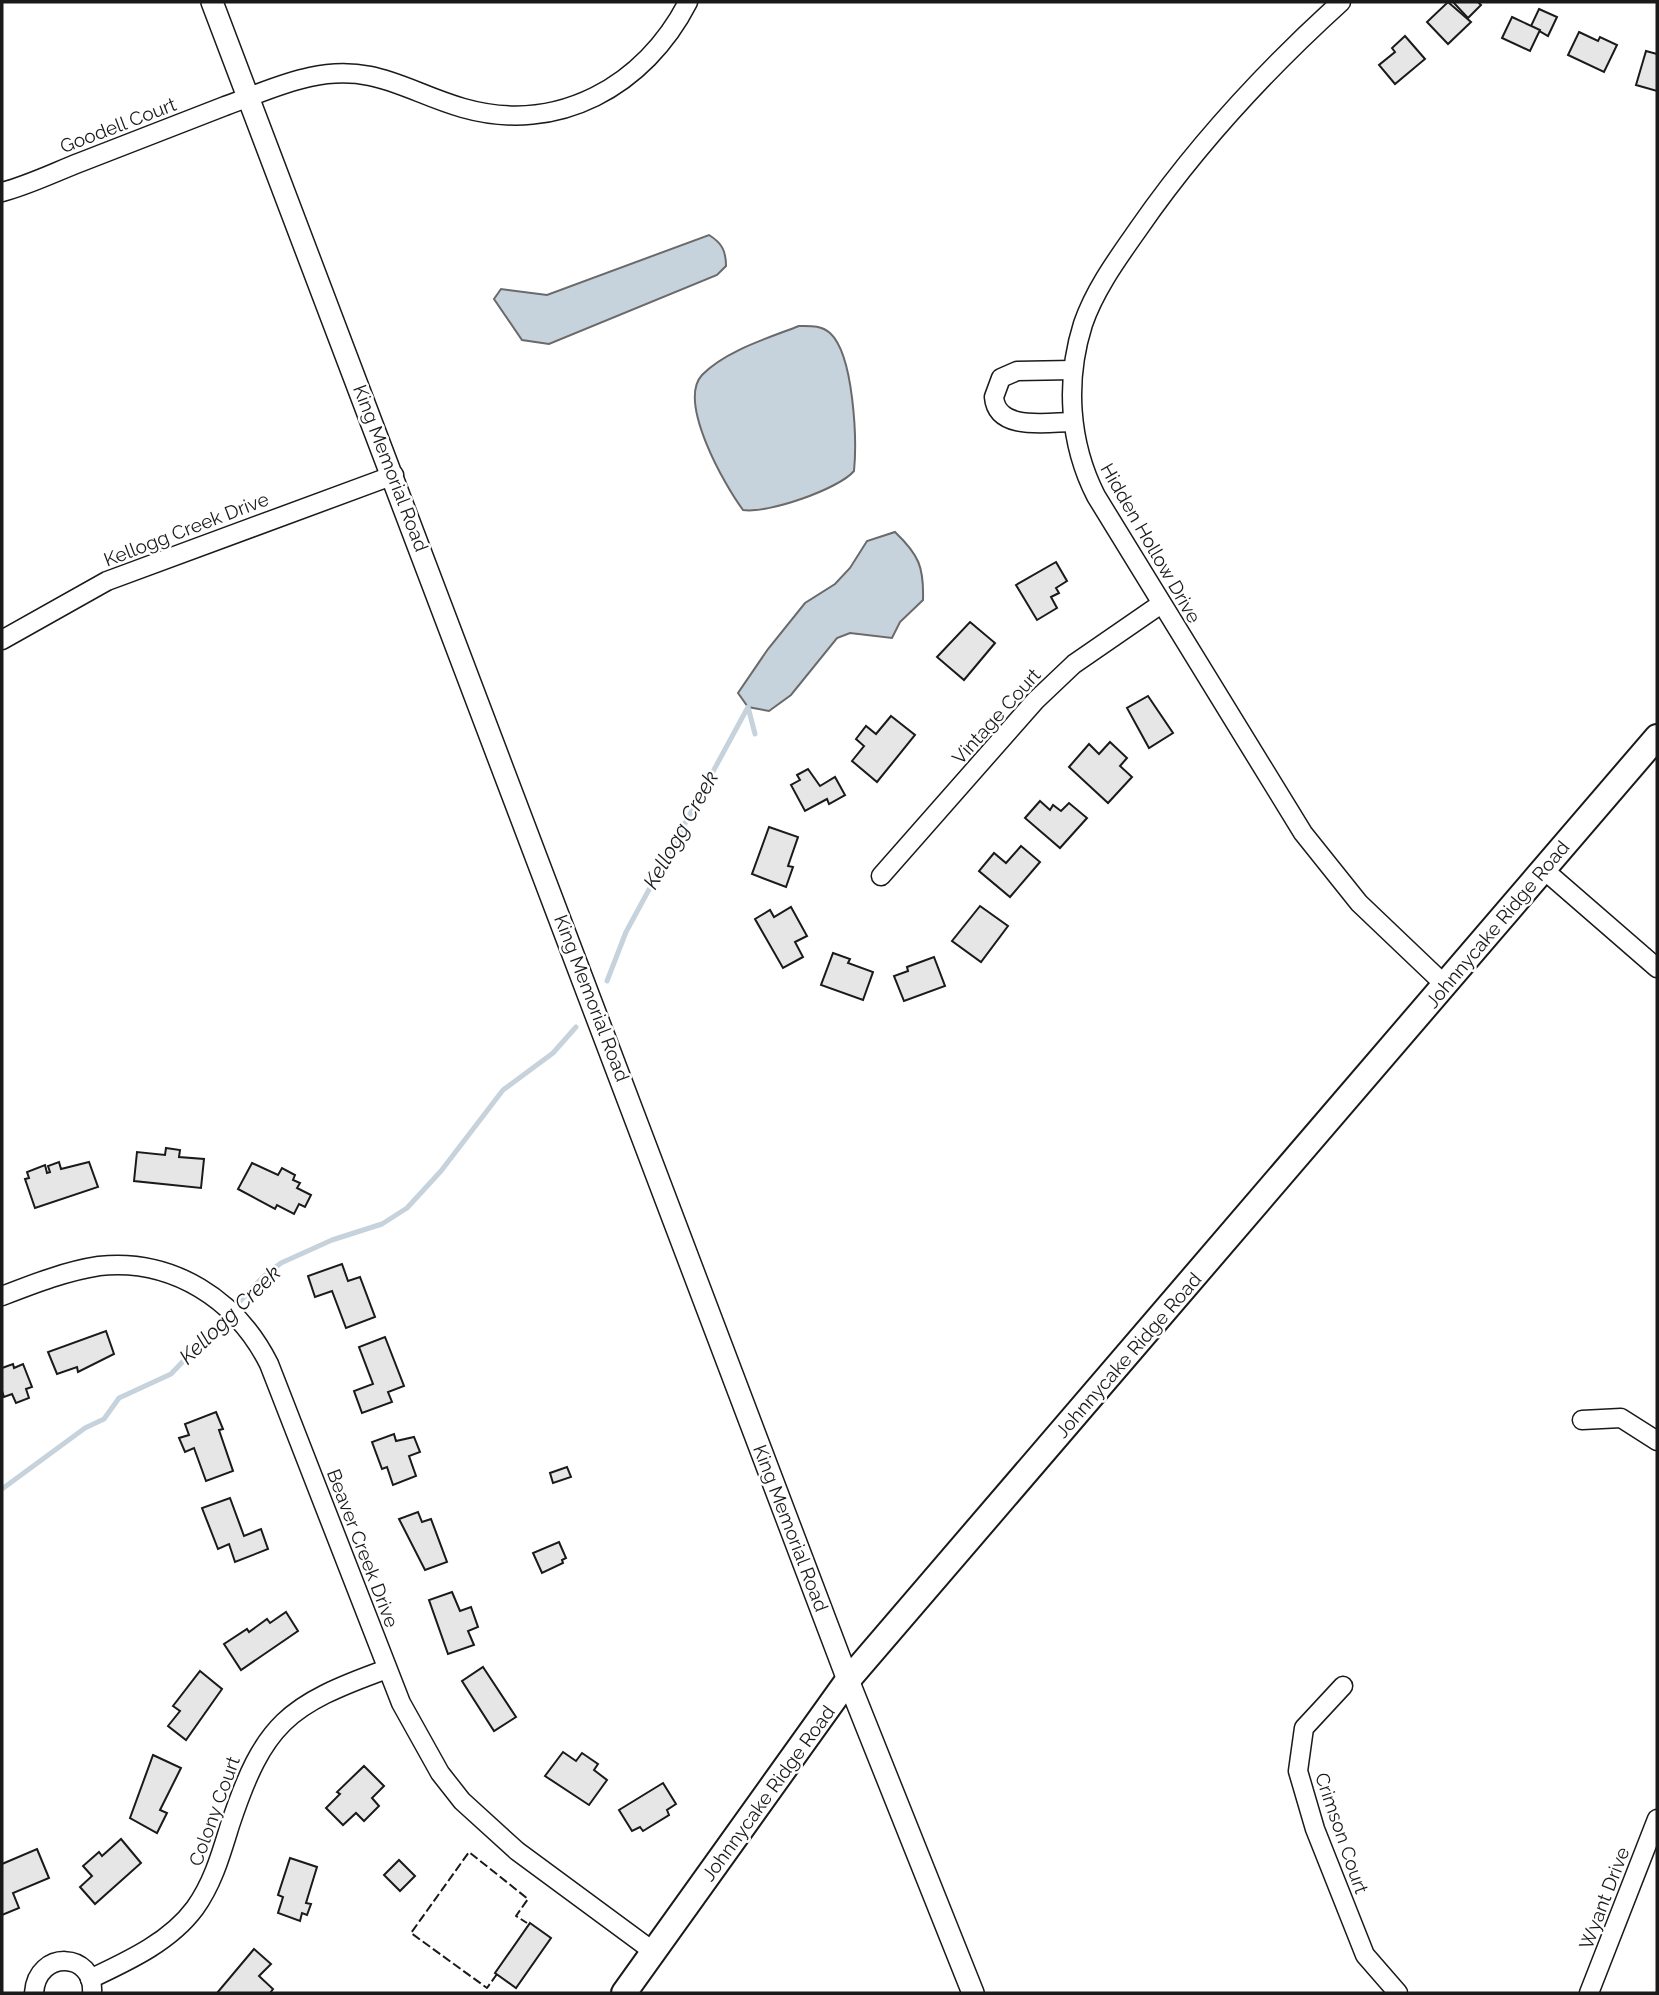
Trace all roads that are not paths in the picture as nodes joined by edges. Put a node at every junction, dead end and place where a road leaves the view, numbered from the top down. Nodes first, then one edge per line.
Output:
1 (212, 2) edge
2 (688, 2) edge
3 (1342, 2) edge
4 (248, 97) junction
5 (2, 192) edge
6 (1073, 370) junction
7 (1073, 422) junction
8 (394, 475) junction
9 (1161, 604) junction
10 (2, 640) edge
11 (1657, 737) edge
12 (1543, 869) junction
13 (881, 876) dead end
14 (1657, 968) edge
15 (1445, 985) junction
16 (2, 1296) edge
17 (1582, 1420) dead end
18 (1657, 1441) edge
19 (387, 1669) junction
20 (848, 1681) junction
21 (1343, 1686) dead end
22 (1657, 1819) edge
23 (653, 1952) junction
24 (91, 1986) edge
25 (34, 1993) edge
26 (624, 1993) edge
27 (973, 1993) edge
28 (1398, 1993) edge
29 (1589, 1993) edge

1 - 4 street, King Memorial Road
2 - 4 street, Goodell Court
3 - 6 street, Hidden Hollow Drive
4 - 5 street, Goodell Court
4 - 8 street, King Memorial Road
6 - 7 street, Hidden Hollow Drive
6 - 7 street
7 - 9 street, Hidden Hollow Drive
8 - 10 street, Kellogg Creek Drive
8 - 20 street, King Memorial Road
9 - 13 street, Vintage Court
9 - 15 street, Hidden Hollow Drive
11 - 12 main road, Johnnycake Ridge Road
12 - 14 street
12 - 15 main road, Johnnycake Ridge Road
15 - 20 main road, Johnnycake Ridge Road
16 - 19 street, Beaver Creek Drive
17 - 18 street
19 - 23 street, Beaver Creek Drive
19 - 24 street, Colony Court
20 - 23 main road, Johnnycake Ridge Road
20 - 27 street, King Memorial Road
21 - 28 street, Crimson Court
22 - 29 street, Wyant Drive
23 - 26 main road, Johnnycake Ridge Road
24 - 25 street, Colony Court

